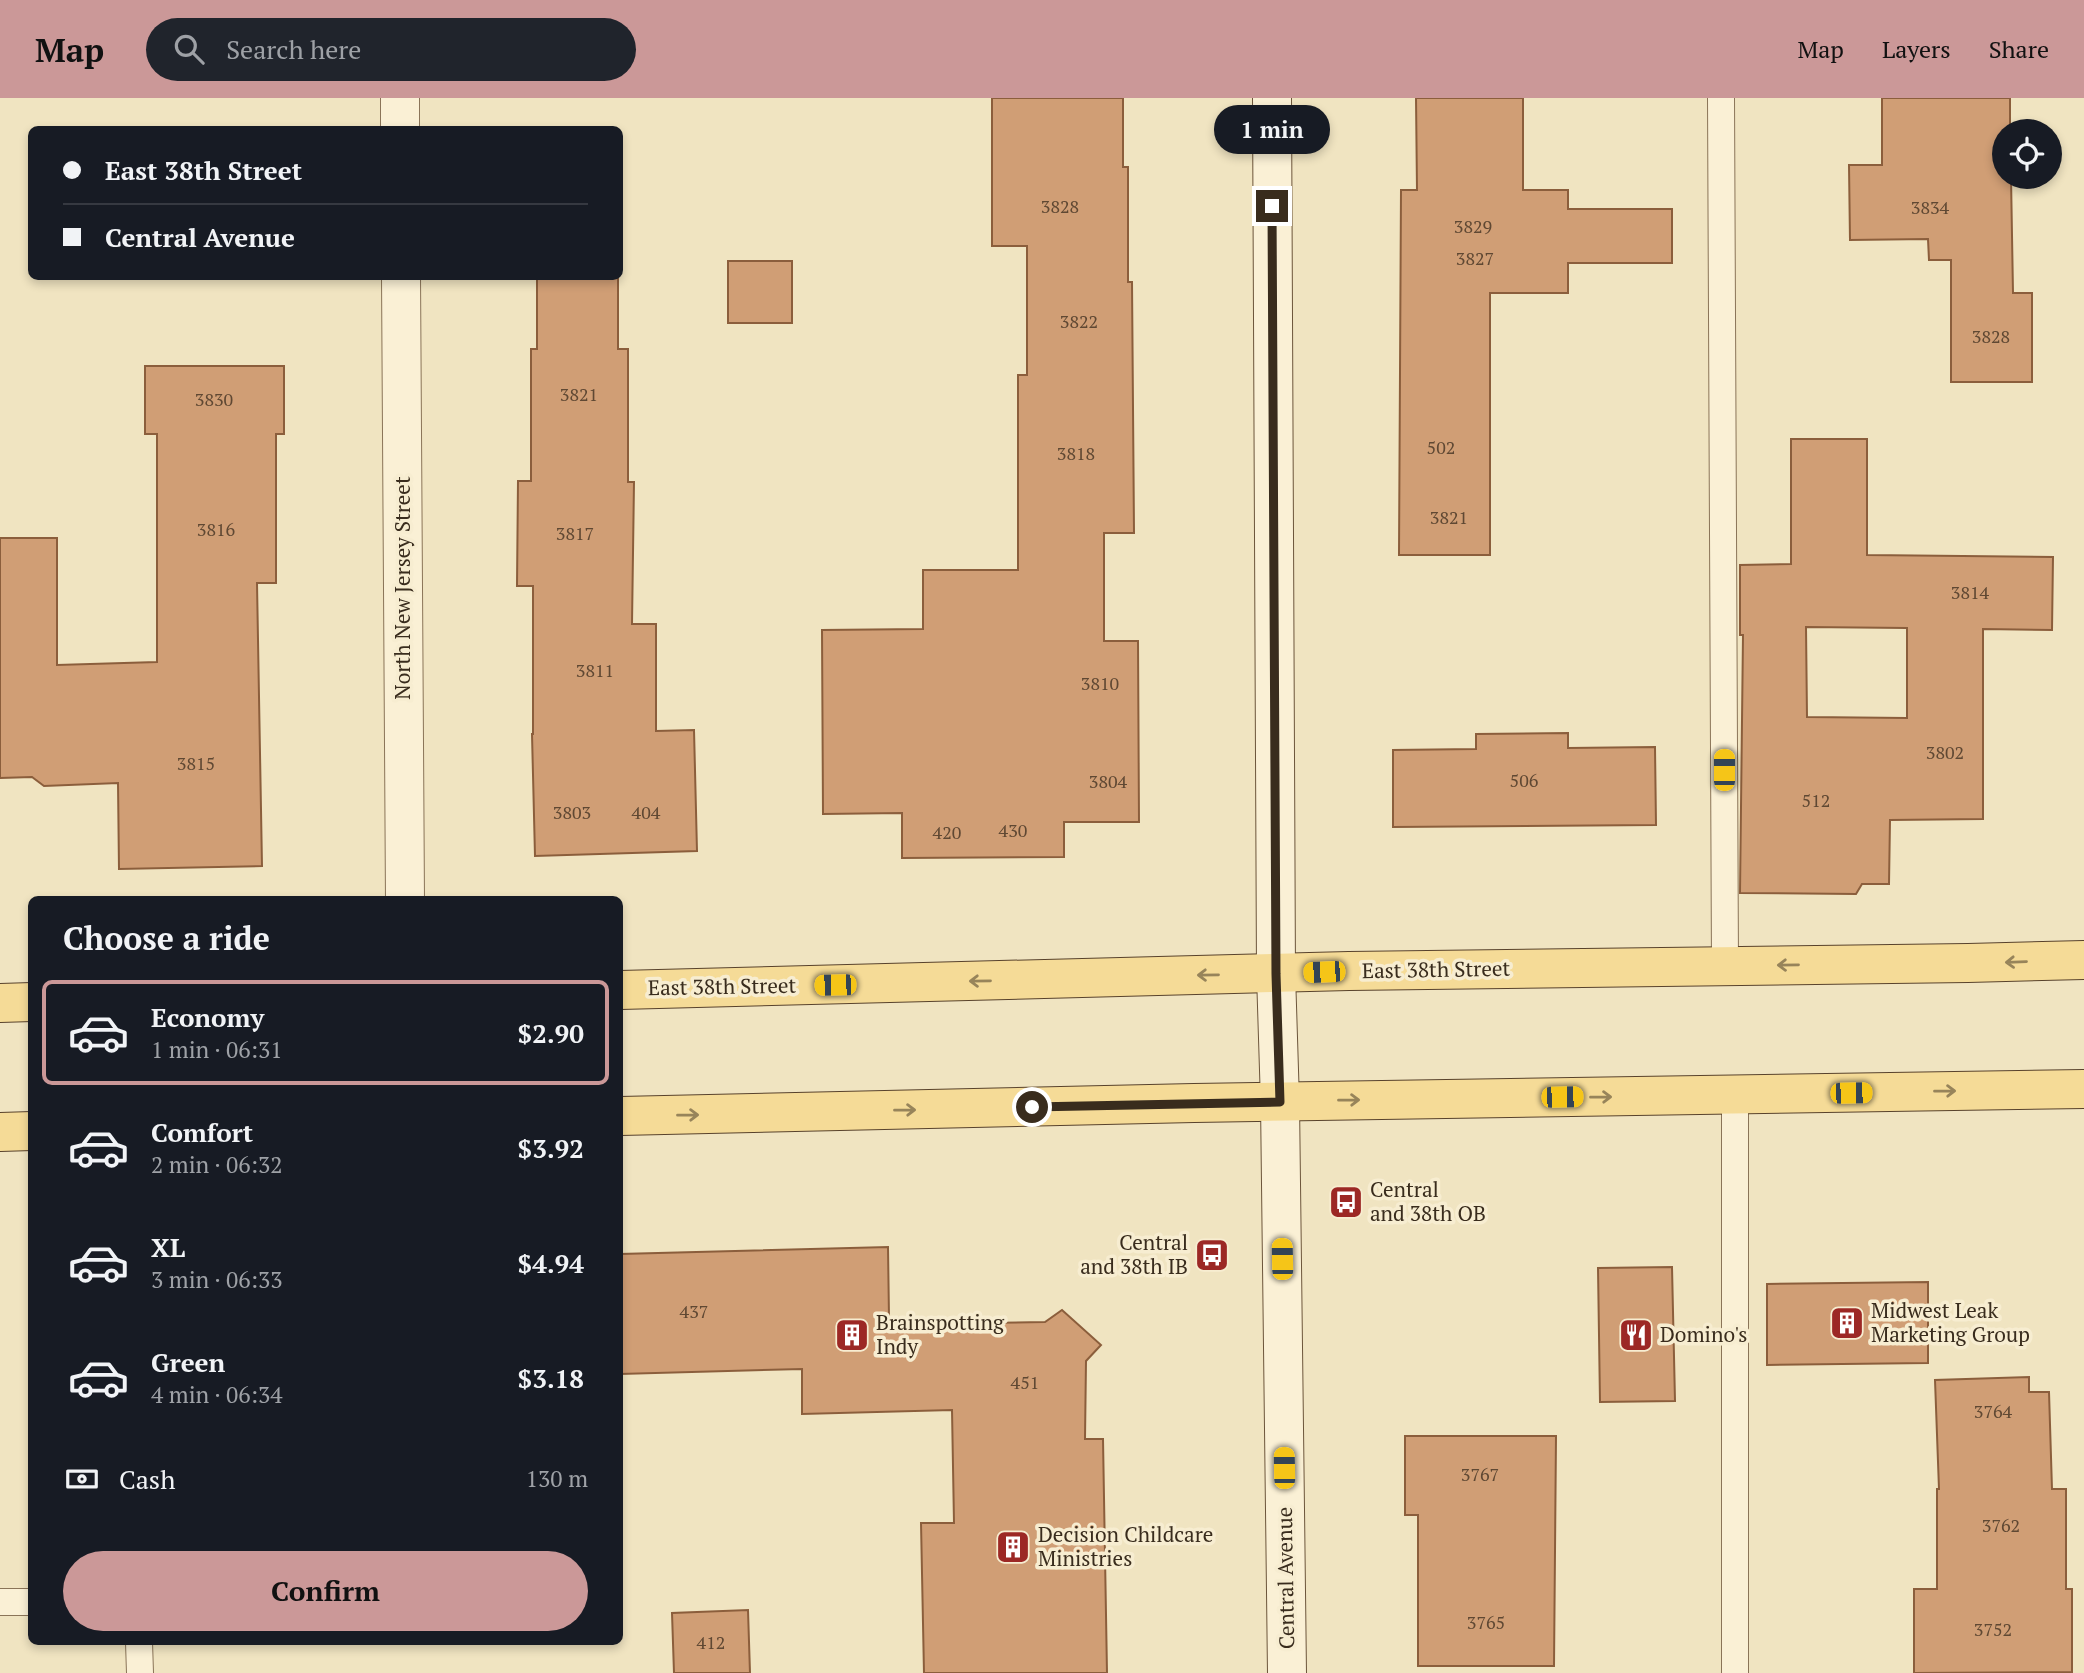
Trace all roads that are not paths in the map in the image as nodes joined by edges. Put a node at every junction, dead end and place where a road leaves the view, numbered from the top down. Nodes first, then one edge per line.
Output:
1 (400, 98) edge
2 (1272, 98) edge
3 (1721, 98) edge
4 (400, 126) edge
5 (401, 280) edge
6 (405, 896) edge
7 (2084, 960) edge
8 (1725, 966) junction
9 (1276, 974) junction
10 (623, 990) edge
11 (28, 1002) edge
12 (0, 1003) edge
13 (2084, 1089) edge
14 (1735, 1094) junction
15 (1280, 1102) junction
16 (623, 1116) edge
17 (28, 1131) edge
18 (0, 1132) edge
19 (0, 1602) edge
20 (28, 1602) edge
21 (139, 1645) edge
22 (140, 1673) edge
23 (1287, 1673) edge
24 (1735, 1673) edge

1 - 4 main road
2 - 9 main road, Central Avenue
3 - 8 lane
5 - 6 main road, North New Jersey Street
7 -> 8 main road, East 38th Street
8 - 9 main road, East 38th Street
9 -> 10 main road, East 38th Street
9 - 15 main road, Central Avenue
11 - 12 main road
14 -> 13 main road
15 -> 14 main road
14 - 24 lane
16 -> 15 main road
15 - 23 main road, Central Avenue
17 - 18 main road
19 - 20 lane
21 - 22 lane

